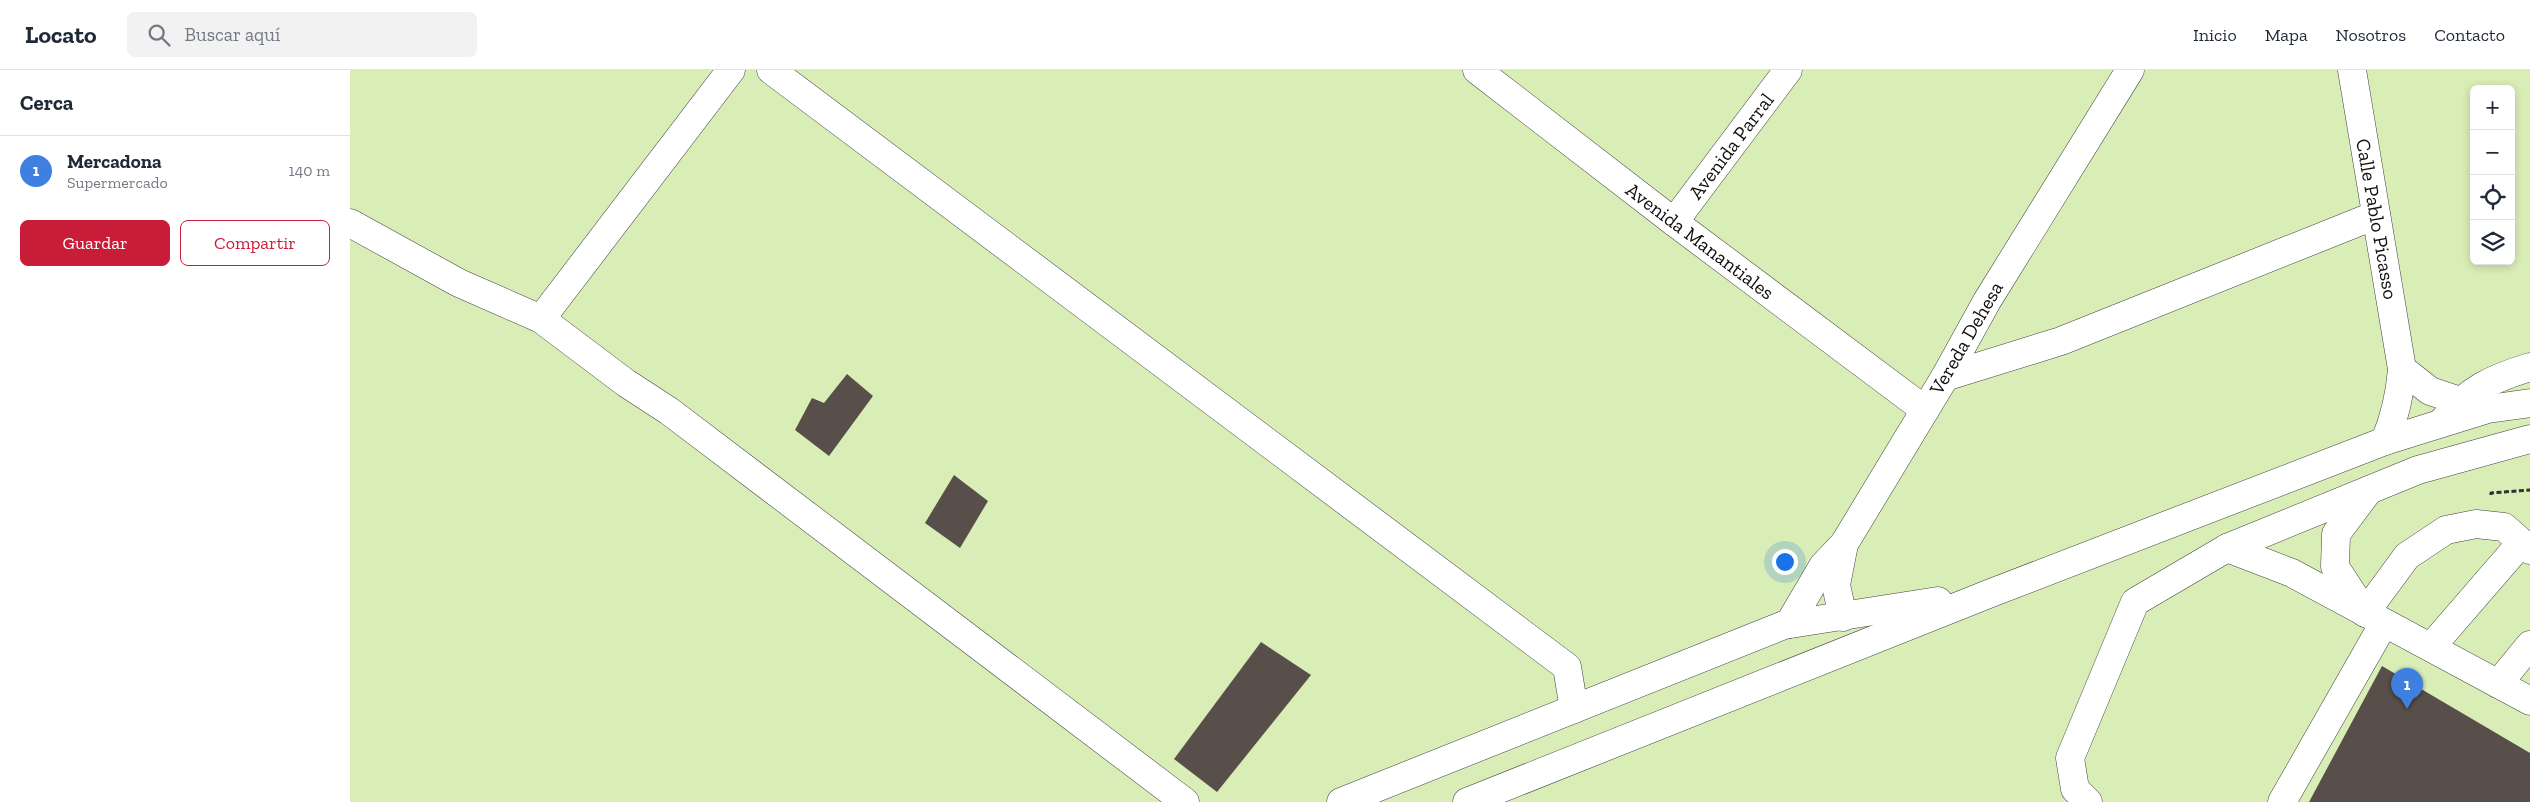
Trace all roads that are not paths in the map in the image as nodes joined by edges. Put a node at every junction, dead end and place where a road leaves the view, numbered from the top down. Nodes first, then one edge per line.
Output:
1 (731, 70) edge
2 (770, 70) edge
3 (1477, 70) edge
4 (1788, 70) edge
5 (2130, 70) edge
6 (2352, 70) edge
7 (2376, 215) junction
8 (1674, 222) junction
9 (350, 223) edge
10 (541, 319) junction
11 (2530, 366) edge
12 (2402, 369) junction
13 (1944, 377) junction
14 (2530, 403) edge
15 (1925, 410) junction
16 (2450, 412) junction
17 (2530, 439) edge
18 (2385, 441) junction
19 (2369, 490) junction
20 (1844, 544) junction
21 (2526, 547) edge
22 (2227, 548) junction
23 (1991, 593) junction
24 (1843, 617) junction
25 (2374, 618) junction
26 (1789, 624) junction
27 (2530, 645) edge
28 (2431, 647) junction
29 (2498, 684) junction
30 (2530, 701) edge
31 (1574, 709) junction
32 (1185, 802) edge
33 (1341, 802) edge
34 (1467, 802) edge
35 (2088, 802) edge
36 (2282, 802) edge

1 - 10 street
2 - 31 street
3 - 8 street, Avenida Manantiales
4 - 8 street, Avenida Parral
5 - 13 street, Vereda Dehesa
6 - 7 street, Calle Pablo Picasso
7 - 12 street, Calle Pablo Picasso
7 - 13 street
8 - 15 street, Avenida Manantiales
9 - 10 street
10 - 32 street
11 - 16 street
12 - 16 street
12 - 18 street, Calle Pablo Picasso
13 - 15 street, Vereda Dehesa
14 - 16 street
15 - 20 street, Vereda Dehesa
16 - 18 street
17 - 19 street
18 - 23 street
19 - 22 street
19 - 25 street
20 - 24 street, Vereda Dehesa
20 - 26 street
21 - 25 street
21 - 28 street
22 - 25 street
22 - 35 street
23 - 24 street
23 - 34 street
24 - 26 street
25 - 28 street
25 - 36 street
26 - 31 street
27 - 29 street
28 - 29 street
29 - 30 street
31 - 33 street

